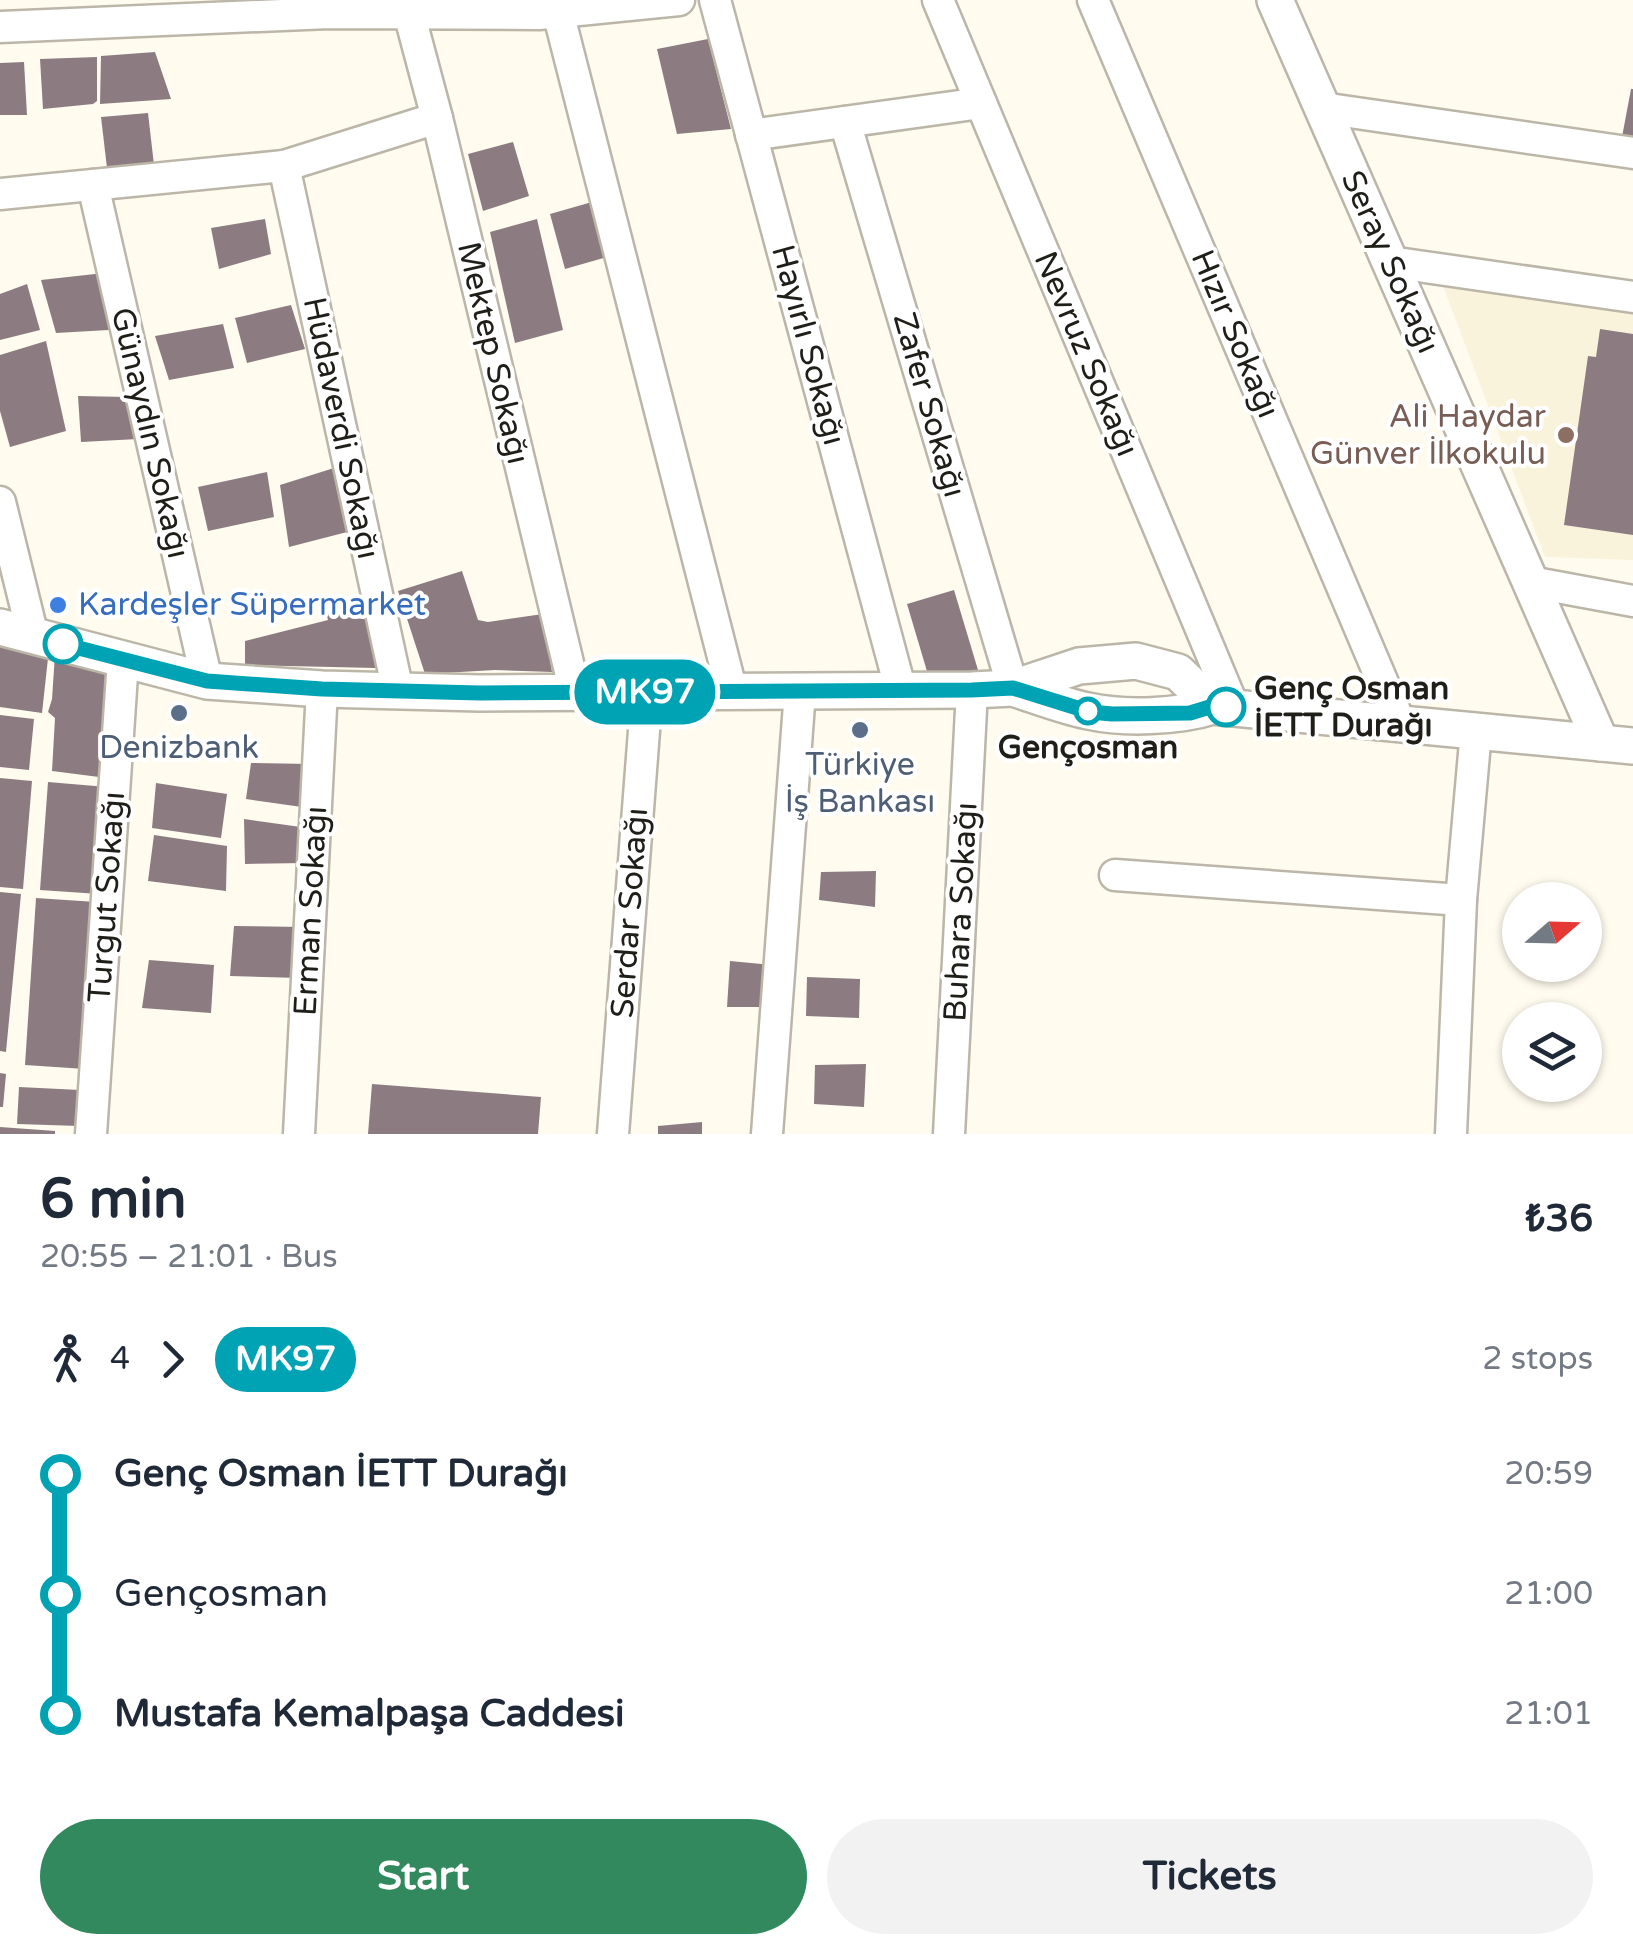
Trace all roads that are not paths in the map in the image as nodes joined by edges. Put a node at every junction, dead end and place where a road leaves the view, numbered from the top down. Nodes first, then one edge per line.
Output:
1 (679, 0) edge
2 (715, 0) edge
3 (938, 0) edge
4 (1093, 0) edge
5 (1275, 0) edge
6 (326, 6) edge
7 (518, 7) edge
8 (202, 9) edge
9 (558, 12) junction
10 (43, 13) edge
11 (409, 14) junction
12 (0, 28) edge
13 (981, 103) junction
14 (1322, 108) junction
15 (437, 118) junction
16 (845, 122) junction
17 (751, 135) junction
18 (1633, 153) edge
19 (284, 166) junction
20 (93, 185) junction
21 (0, 194) edge
22 (1390, 262) junction
23 (1633, 297) edge
24 (0, 502) edge
25 (1530, 582) junction
26 (1633, 601) edge
27 (16, 631) edge
28 (124, 660) junction
29 (207, 681) junction
30 (1013, 688) junction
31 (322, 689) junction
32 (972, 690) junction
33 (398, 691) junction
34 (800, 691) junction
35 (901, 691) junction
36 (574, 692) junction
37 (647, 692) junction
38 (732, 692) junction
39 (1224, 707) junction
40 (1400, 723) junction
41 (1476, 730) junction
42 (1617, 745) edge
43 (1115, 875) dead end
44 (1461, 900) junction
45 (91, 1134) edge
46 (299, 1134) edge
47 (613, 1134) edge
48 (767, 1134) edge
49 (950, 1134) edge
50 (1452, 1134) edge

1 - 9 street
2 - 17 street, Hayırlı Sokağı
3 - 13 street, Nevruz Sokağı
4 - 40 street, Hızır Sokağı
5 - 14 street, Seray Sokağı
6 - 8 street
6 - 11 street
7 - 9 street
7 - 11 street
8 - 10 street
9 - 38 street
10 - 12 street
11 - 15 street, Mektep Sokağı
13 - 16 street
13 - 39 street, Nevruz Sokağı
14 - 18 street
14 - 22 street, Seray Sokağı
15 - 19 street
15 - 36 street, Mektep Sokağı
16 - 17 street
16 - 30 street, Zafer Sokağı
17 - 35 street, Hayırlı Sokağı
19 - 20 street
19 - 33 street, Hüdaverdi Sokağı
20 - 21 street
20 - 29 street, Günaydın Sokağı
22 - 23 street
22 - 25 street, Seray Sokağı
24 - 27 street
25 - 26 street
25 - 42 street, Seray Sokağı
27 - 28 street
28 - 29 street
28 - 45 street, Turgut Sokağı
29 - 31 street
30 - 32 street
30 - 39 street
30 - 39 street
31 - 33 street
31 - 46 street, Erman Sokağı
32 - 35 street
32 - 49 street, Buhara Sokağı
33 - 36 street
34 - 35 street
34 - 38 street
34 - 48 street
36 - 37 street
37 - 38 street
37 - 47 street, Serdar Sokağı
39 - 40 street
40 - 41 street
41 - 42 street
41 - 44 street
43 - 44 street
44 - 50 street

